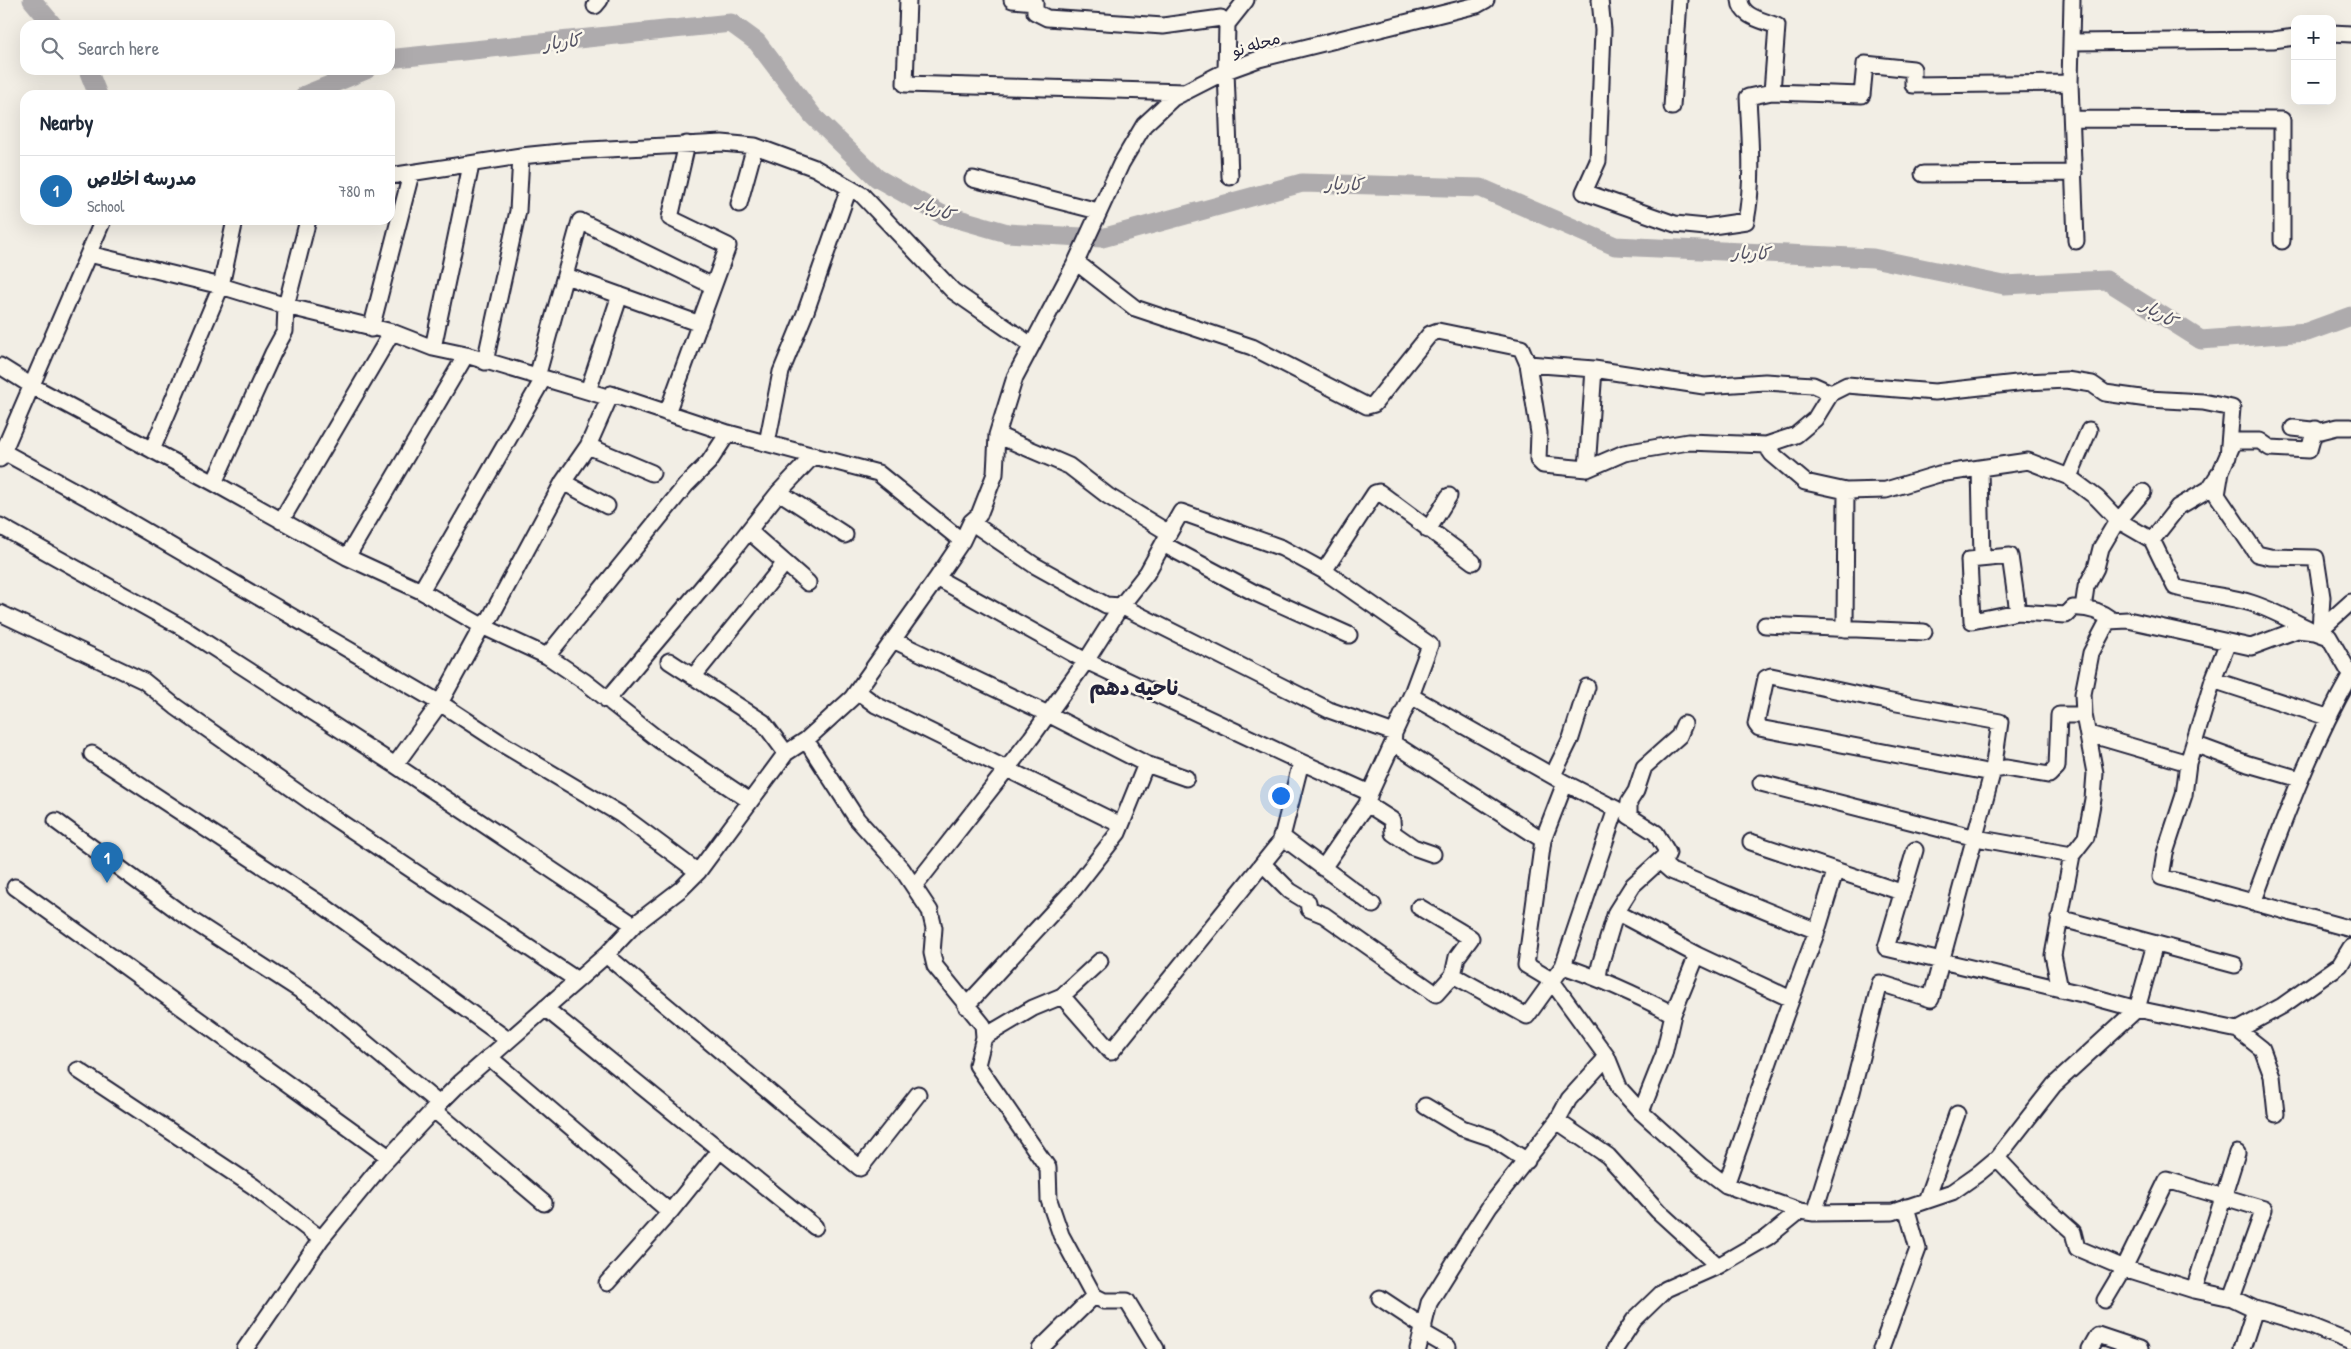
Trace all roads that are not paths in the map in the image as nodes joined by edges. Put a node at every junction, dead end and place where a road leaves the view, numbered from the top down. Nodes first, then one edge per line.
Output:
1 (908, 0) edge
2 (916, 0) edge
3 (922, 0) edge
4 (1012, 0) edge
5 (1246, 0) edge
6 (1486, 0) edge
7 (1600, 0) edge
8 (1679, 0) edge
9 (1740, 0) edge
10 (2072, 0) edge
11 (1227, 24) junction
12 (2336, 33) edge
13 (2351, 34) edge
14 (2291, 38) edge
15 (2071, 42) junction
16 (1226, 71) junction
17 (2070, 83) junction
18 (1186, 92) junction
19 (1772, 92) junction
20 (1672, 106) dead end
21 (2072, 119) junction
22 (687, 144) junction
23 (755, 146) junction
24 (521, 156) junction
25 (471, 165) junction
26 (2074, 173) junction
27 (411, 174) junction
28 (1923, 174) dead end
29 (395, 176) edge
30 (1230, 177) dead end
31 (973, 179) dead end
32 (848, 188) junction
33 (739, 204) dead end
34 (1098, 211) junction
35 (101, 225) edge
36 (234, 225) edge
37 (307, 225) edge
38 (2076, 241) dead end
39 (2282, 242) dead end
40 (89, 254) junction
41 (1077, 260) junction
42 (566, 276) junction
43 (221, 286) junction
44 (713, 286) junction
45 (620, 295) junction
46 (286, 306) junction
47 (700, 324) junction
48 (371, 329) junction
49 (392, 332) junction
50 (1031, 345) junction
51 (433, 348) junction
52 (466, 355) junction
53 (485, 362) junction
54 (1528, 364) junction
55 (0, 366) edge
56 (1594, 368) junction
57 (540, 378) junction
58 (32, 386) junction
59 (588, 391) junction
60 (1830, 393) junction
61 (611, 394) junction
62 (667, 413) junction
63 (2351, 427) edge
64 (2292, 428) dead end
65 (2315, 429) junction
66 (2090, 430) dead end
67 (728, 433) junction
68 (997, 435) junction
69 (767, 443) junction
70 (1766, 445) junction
71 (588, 446) junction
72 (152, 450) junction
73 (1, 454) edge
74 (814, 455) junction
75 (2228, 457) junction
76 (1980, 468) junction
77 (1587, 469) junction
78 (2221, 471) junction
79 (652, 473) dead end
80 (2070, 477) junction
81 (563, 482) junction
82 (214, 483) junction
83 (1846, 491) junction
84 (779, 492) junction
85 (2143, 492) dead end
86 (1449, 496) dead end
87 (607, 506) dead end
88 (281, 521) junction
89 (2119, 521) junction
90 (971, 522) junction
91 (0, 526) edge
92 (1428, 530) junction
93 (749, 531) junction
94 (845, 535) dead end
95 (1166, 538) junction
96 (2152, 540) junction
97 (962, 541) junction
98 (347, 557) junction
99 (1982, 558) junction
100 (1473, 562) dead end
101 (784, 563) junction
102 (1324, 571) junction
103 (937, 578) junction
104 (808, 583) dead end
105 (421, 591) junction
106 (2351, 602) edge
107 (1121, 606) junction
108 (2083, 608) junction
109 (2018, 612) junction
110 (0, 613) edge
111 (2112, 620) junction
112 (482, 626) junction
113 (1765, 626) dead end
114 (1845, 629) junction
115 (1924, 632) dead end
116 (2321, 633) junction
117 (1349, 635) dead end
118 (893, 640) junction
119 (2228, 642) junction
120 (547, 656) junction
121 (668, 661) dead end
122 (1086, 661) junction
123 (694, 677) junction
124 (2213, 680) junction
125 (1587, 687) dead end
126 (857, 691) junction
127 (1411, 696) junction
128 (607, 700) junction
129 (440, 703) junction
130 (1048, 714) junction
131 (2084, 715) junction
132 (2327, 717) junction
133 (1684, 724) dead end
134 (2089, 734) junction
135 (1394, 738) junction
136 (806, 740) junction
137 (2194, 744) junction
138 (786, 753) junction
139 (92, 754) dead end
140 (1301, 762) junction
141 (2188, 763) junction
142 (1146, 764) junction
143 (395, 765) junction
144 (1006, 769) junction
145 (1992, 771) junction
146 (1186, 778) dead end
147 (1559, 779) junction
148 (2300, 779) junction
149 (1761, 783) dead end
150 (1369, 799) junction
151 (750, 801) junction
152 (56, 821) dead end
153 (1121, 825) junction
154 (1282, 836) junction
155 (1976, 838) junction
156 (1543, 840) junction
157 (1751, 842) dead end
158 (1915, 850) dead end
159 (1668, 853) junction
160 (1433, 854) dead end
161 (2072, 855) junction
162 (1263, 864) junction
163 (1323, 868) junction
164 (698, 872) junction
165 (1835, 872) junction
166 (15, 887) dead end
167 (914, 887) junction
168 (1901, 892) junction
169 (2252, 903) junction
170 (1373, 905) dead end
171 (1419, 907) dead end
172 (1616, 912) junction
173 (2059, 918) junction
174 (634, 925) junction
175 (2351, 929) edge
176 (1817, 931) junction
177 (2155, 944) junction
178 (2351, 947) edge
179 (606, 955) junction
180 (1697, 955) junction
181 (1100, 962) dead end
182 (1941, 962) junction
183 (1563, 966) junction
184 (2235, 966) dead end
185 (1453, 975) junction
186 (1598, 977) junction
187 (577, 980) junction
188 (1551, 980) junction
189 (2060, 989) junction
190 (1062, 996) junction
191 (1791, 999) junction
192 (966, 1006) junction
193 (545, 1008) junction
194 (2137, 1010) junction
195 (1673, 1014) junction
196 (2238, 1030) junction
197 (984, 1037) junction
198 (508, 1040) junction
199 (489, 1057) junction
200 (1607, 1058) junction
201 (78, 1070) dead end
202 (918, 1094) dead end
203 (1426, 1106) dead end
204 (437, 1107) junction
205 (1641, 1112) junction
206 (1957, 1114) dead end
207 (2276, 1114) dead end
208 (1557, 1121) junction
209 (720, 1150) junction
210 (2237, 1153) dead end
211 (389, 1157) junction
212 (1997, 1158) junction
213 (1527, 1161) junction
214 (1726, 1184) junction
215 (2225, 1197) junction
216 (1927, 1198) junction
217 (544, 1203) dead end
218 (1906, 1207) junction
219 (670, 1212) junction
220 (1807, 1212) junction
221 (815, 1227) dead end
222 (321, 1239) junction
223 (1718, 1266) junction
224 (2124, 1268) junction
225 (607, 1283) dead end
226 (2194, 1290) junction
227 (1094, 1296) junction
228 (1380, 1298) dead end
229 (2232, 1298) junction
230 (2105, 1300) dead end
231 (2255, 1309) junction
232 (1423, 1329) junction
233 (2351, 1342) edge
234 (1448, 1347) dead end
235 (245, 1349) edge
236 (1040, 1349) edge
237 (1156, 1349) edge
238 (1418, 1349) edge
239 (1615, 1349) edge
240 (1881, 1349) edge
241 (2090, 1349) edge
242 (2140, 1349) edge
243 (2242, 1349) edge

1 - 18 street
2 - 3 street
4 - 11 street
5 - 11 street
6 - 16 street, محله نو
7 - 19 street
8 - 20 street
9 - 19 street
10 - 15 street
11 - 16 street
12 - 13 street
14 - 15 street
15 - 17 street
16 - 18 street, محله نو
16 - 30 street
17 - 19 street
17 - 21 street
18 - 34 street, محله نو
21 - 26 street
21 - 39 street
22 - 23 street
22 - 24 street
22 - 44 street
23 - 32 street
23 - 33 street
24 - 25 street
24 - 53 street
25 - 27 street
25 - 51 street
26 - 28 street
26 - 38 street
27 - 29 street
27 - 48 street
31 - 34 street
32 - 50 street
32 - 69 street
34 - 41 street, محله نو
35 - 40 street
36 - 43 street
37 - 46 street
40 - 43 street
40 - 58 street
41 - 50 street, محله نو
41 - 54 street
42 - 44 street
42 - 45 street
42 - 57 street
43 - 46 street
43 - 72 street
44 - 47 street
45 - 47 street
45 - 59 street
46 - 48 street
46 - 82 street
47 - 62 street
48 - 49 street
49 - 51 street
49 - 88 street
50 - 68 street, محله نو
51 - 52 street
52 - 53 street
52 - 98 street
53 - 57 street
54 - 56 street
54 - 77 street
55 - 58 street
56 - 60 street
56 - 77 street
57 - 59 street
57 - 105 street
58 - 72 street
58 - 73 street
59 - 61 street
60 - 70 street
60 - 75 street
61 - 62 street
61 - 71 street
62 - 67 street
63 - 65 street
64 - 65 street
65 - 75 street
66 - 80 street
67 - 69 street
67 - 120 street
68 - 90 street, محله نو
68 - 95 street
69 - 74 street
70 - 77 street
70 - 83 street
71 - 79 street
71 - 81 street
72 - 82 street
73 - 129 street
74 - 84 street
74 - 97 street
75 - 78 street
76 - 80 street
76 - 83 street
76 - 99 street
78 - 96 street
78 - 116 street
80 - 89 street
81 - 87 street
81 - 112 street
82 - 88 street
83 - 114 street
84 - 93 street
84 - 94 street
85 - 89 street
86 - 92 street
88 - 98 street
89 - 96 street
89 - 108 street
90 - 97 street, محله نو
90 - 107 street
91 - 143 street
92 - 100 street
92 - 102 street
93 - 101 street
93 - 128 street
95 - 102 street
95 - 107 street
95 - 117 street
96 - 116 street
97 - 103 street, محله نو
98 - 105 street
99 - 109 street
99 - 109 street
101 - 104 street
101 - 123 street
102 - 127 street
103 - 118 street, محله نو
103 - 122 street
105 - 112 street
106 - 116 street
107 - 122 street
107 - 135 street
108 - 109 street
108 - 111 street
110 - 187 street
111 - 119 street
111 - 131 street
112 - 120 street
112 - 129 street
113 - 114 street
114 - 115 street
116 - 119 street
116 - 132 street
118 - 126 street, محله نو
118 - 130 street
119 - 124 street
120 - 128 street
121 - 123 street
122 - 130 street
122 - 140 street
123 - 138 street
124 - 132 street
124 - 137 street
125 - 147 street
126 - 136 street, محله نو
126 - 144 street
127 - 135 street
127 - 147 street
128 - 151 street
129 - 143 street
129 - 164 street
130 - 142 street
130 - 144 street
131 - 134 street
131 - 145 street
132 - 148 street
133 - 159 street
134 - 141 street
134 - 161 street
135 - 150 street
135 - 156 street
136 - 138 street, محله نو
136 - 167 street
137 - 141 street
137 - 148 street
138 - 151 street
139 - 198 street
140 - 150 street
140 - 154 street
141 - 169 street
142 - 146 street
142 - 153 street
143 - 174 street
144 - 153 street
144 - 167 street
145 - 145 street
145 - 155 street
147 - 156 street
147 - 183 street
148 - 169 street
149 - 155 street
150 - 160 street
150 - 163 street
151 - 164 street
152 - 204 street
153 - 192 street
154 - 162 street
154 - 163 street
155 - 161 street
155 - 182 street
156 - 188 street
157 - 165 street
158 - 168 street
159 - 172 street
159 - 176 street
161 - 173 street
162 - 185 street
162 - 190 street
163 - 170 street
164 - 174 street
165 - 168 street
165 - 176 street
166 - 211 street
167 - 192 street
168 - 182 street
169 - 175 street
171 - 185 street
172 - 180 street
172 - 186 street
173 - 177 street
173 - 189 street
174 - 179 street
176 - 191 street
177 - 184 street
177 - 194 street
178 - 196 street
179 - 187 street
179 - 202 street
180 - 191 street
180 - 195 street
181 - 190 street
182 - 189 street
182 - 220 street
183 - 186 street
183 - 188 street
185 - 188 street
186 - 195 street
187 - 193 street
188 - 200 street
189 - 194 street
190 - 197 street
191 - 214 street
192 - 197 street
193 - 198 street
193 - 209 street
194 - 196 street
194 - 212 street
195 - 205 street
196 - 207 street
197 - 227 street
198 - 199 street
199 - 204 street
199 - 219 street
200 - 205 street
200 - 208 street
201 - 222 street
203 - 213 street
204 - 211 street
204 - 217 street
205 - 214 street
206 - 216 street
208 - 213 street
208 - 223 street
209 - 219 street
209 - 221 street
210 - 215 street
211 - 222 street
212 - 216 street
212 - 224 street
213 - 232 street
214 - 220 street
215 - 224 street
215 - 226 street
215 - 229 street
216 - 218 street
218 - 220 street
218 - 240 street
219 - 225 street
220 - 223 street
222 - 235 street
223 - 239 street
224 - 226 street
224 - 230 street
226 - 229 street
227 - 236 street
227 - 237 street
228 - 232 street
229 - 231 street
231 - 233 street
231 - 243 street
232 - 234 street
232 - 238 street
241 - 242 street

